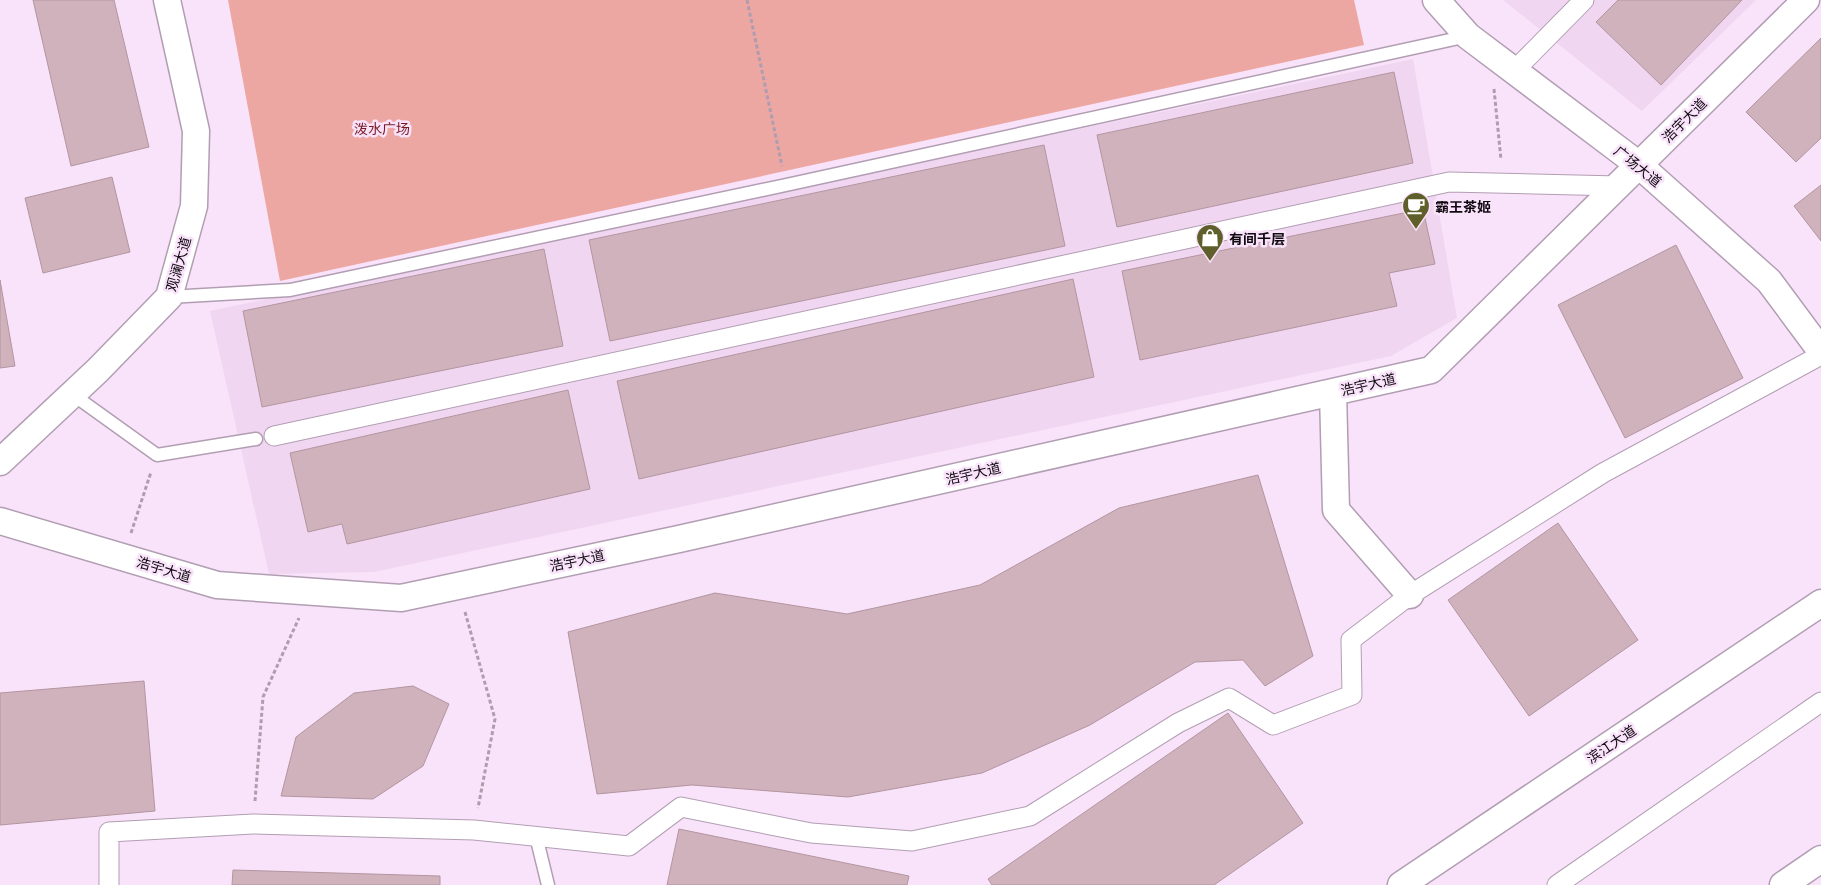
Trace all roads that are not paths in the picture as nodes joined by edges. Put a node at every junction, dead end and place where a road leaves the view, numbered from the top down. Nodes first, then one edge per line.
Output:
1 (167, 0) edge
2 (1436, 0) edge
3 (1584, 0) edge
4 (1806, 0) edge
5 (1468, 36) junction
6 (1514, 71) junction
7 (1639, 165) junction
8 (1618, 186) junction
9 (169, 297) junction
10 (1812, 319) edge
11 (1821, 350) edge
12 (1821, 355) edge
13 (1333, 392) junction
14 (72, 394) junction
15 (265, 438) joint
16 (0, 462) edge
17 (0, 521) edge
18 (1410, 595) junction
19 (1821, 603) edge
20 (1821, 702) edge
21 (536, 836) junction
22 (1821, 859) edge
23 (109, 885) edge
24 (548, 885) edge
25 (1401, 885) edge
26 (1557, 885) edge
27 (1783, 885) edge

1 - 9 street, 观澜大道
2 - 5 street, 广场大道
3 - 6 street
4 - 7 street, 浩宇大道
5 - 6 street, 广场大道
5 - 9 lane
6 - 7 street, 广场大道
7 - 8 street, 浩宇大道
7 - 10 street, 广场大道
8 - 13 street, 浩宇大道
8 - 15 street
9 - 14 street, 观澜大道
10 - 11 street, 广场大道
12 - 18 street
13 - 17 street, 浩宇大道
13 - 18 street
14 - 15 lane
14 - 16 street, 观澜大道
18 - 21 street
19 - 25 street, 滨江大道
20 - 26 street
21 - 23 street
21 - 24 lane
22 - 27 street

